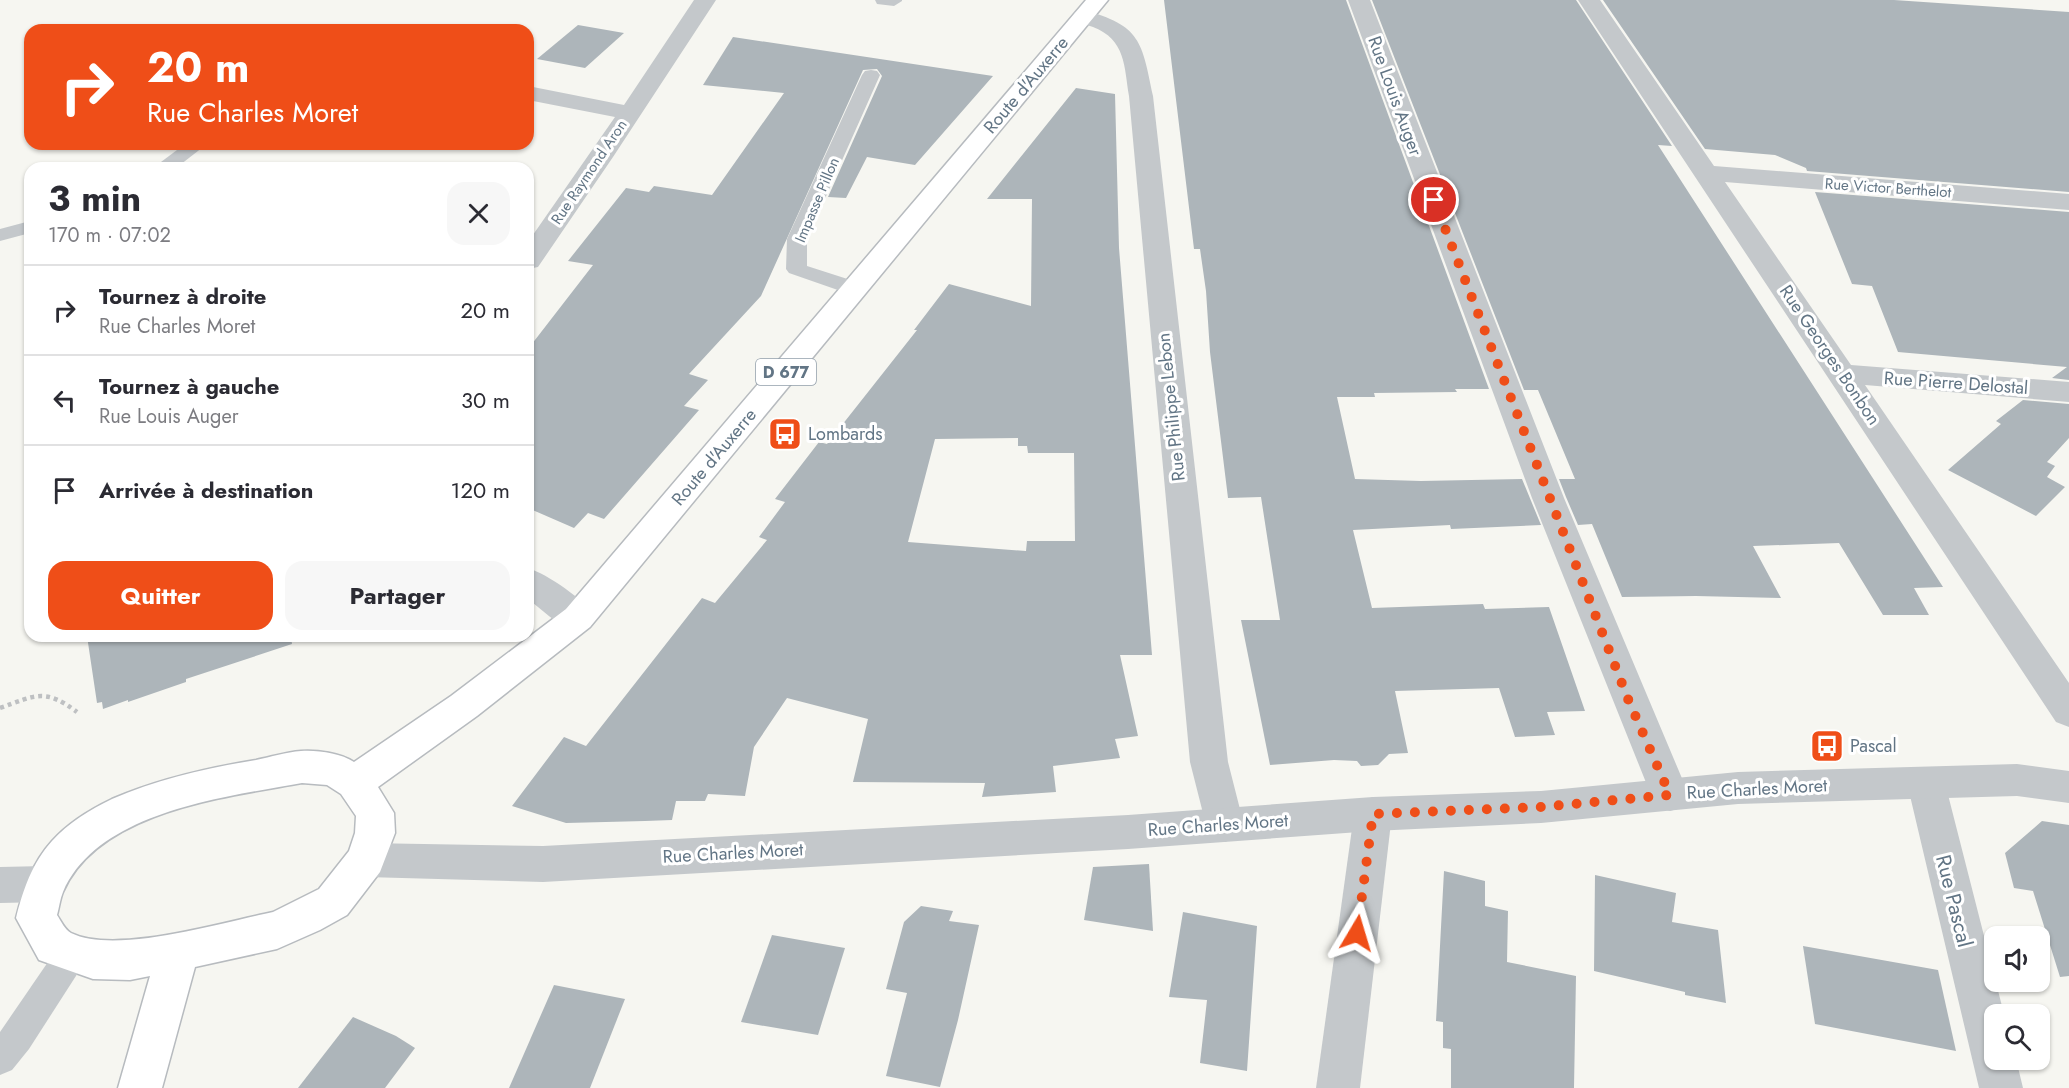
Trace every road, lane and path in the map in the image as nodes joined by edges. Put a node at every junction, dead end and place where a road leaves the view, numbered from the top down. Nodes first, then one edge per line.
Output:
1 (705, 0) edge
2 (1359, 0) edge
3 (1589, 0) edge
4 (1090, 8) edge
5 (871, 75) dead end
6 (534, 94) edge
7 (630, 113) junction
8 (189, 150) edge
9 (172, 162) edge
10 (1707, 173) junction
11 (2069, 202) edge
12 (24, 229) edge
13 (0, 235) edge
14 (534, 252) edge
15 (855, 289) junction
16 (1844, 374) junction
17 (2069, 392) edge
18 (534, 585) edge
19 (579, 618) junction
20 (0, 708) edge
21 (77, 712) dead end
22 (2069, 712) edge
23 (354, 783) junction
24 (1926, 783) junction
25 (2069, 787) edge
26 (1670, 795) junction
27 (1373, 814) junction
28 (1225, 825) junction
29 (366, 860) junction
30 (45, 884) junction
31 (0, 885) edge
32 (178, 951) junction
33 (72, 954) junction
34 (0, 1058) edge
35 (140, 1088) edge
36 (1338, 1088) edge
37 (2001, 1088) edge

1 - 7 street, Rue Raymond Aron
2 - 26 street, Rue Louis Auger
3 - 10 street, Rue Georges Bonbon
4 - 15 main road, Route d'Auxerre / D 677
4 - 28 street, Rue Philippe Lebon
5 - 15 lane, Impasse Pillon
6 - 7 street, Rue Raymond Aron
7 - 14 street, Rue Raymond Aron
8 - 9 lane
10 - 11 street, Rue Victor Berthelot
10 - 16 street, Rue Georges Bonbon
12 - 13 lane
15 - 19 main road, Route d'Auxerre / D 677
16 - 17 street, Rue Pierre Delostal
16 - 22 street, Rue Georges Bonbon
18 - 19 street
19 - 23 main road, Route d'Auxerre / D 677
20 - 21 path
23 - 29 main road
23 - 30 main road
24 - 25 street, Rue Charles Moret
24 - 26 street, Rue Charles Moret
24 - 37 street, Rue Pascal
26 - 27 street, Rue Charles Moret
27 - 28 street, Rue Charles Moret
27 - 36 street
28 - 29 street, Rue Charles Moret
29 - 32 main road
30 - 31 street
30 - 33 main road
32 - 33 main road
32 - 35 main road
33 - 34 lane

